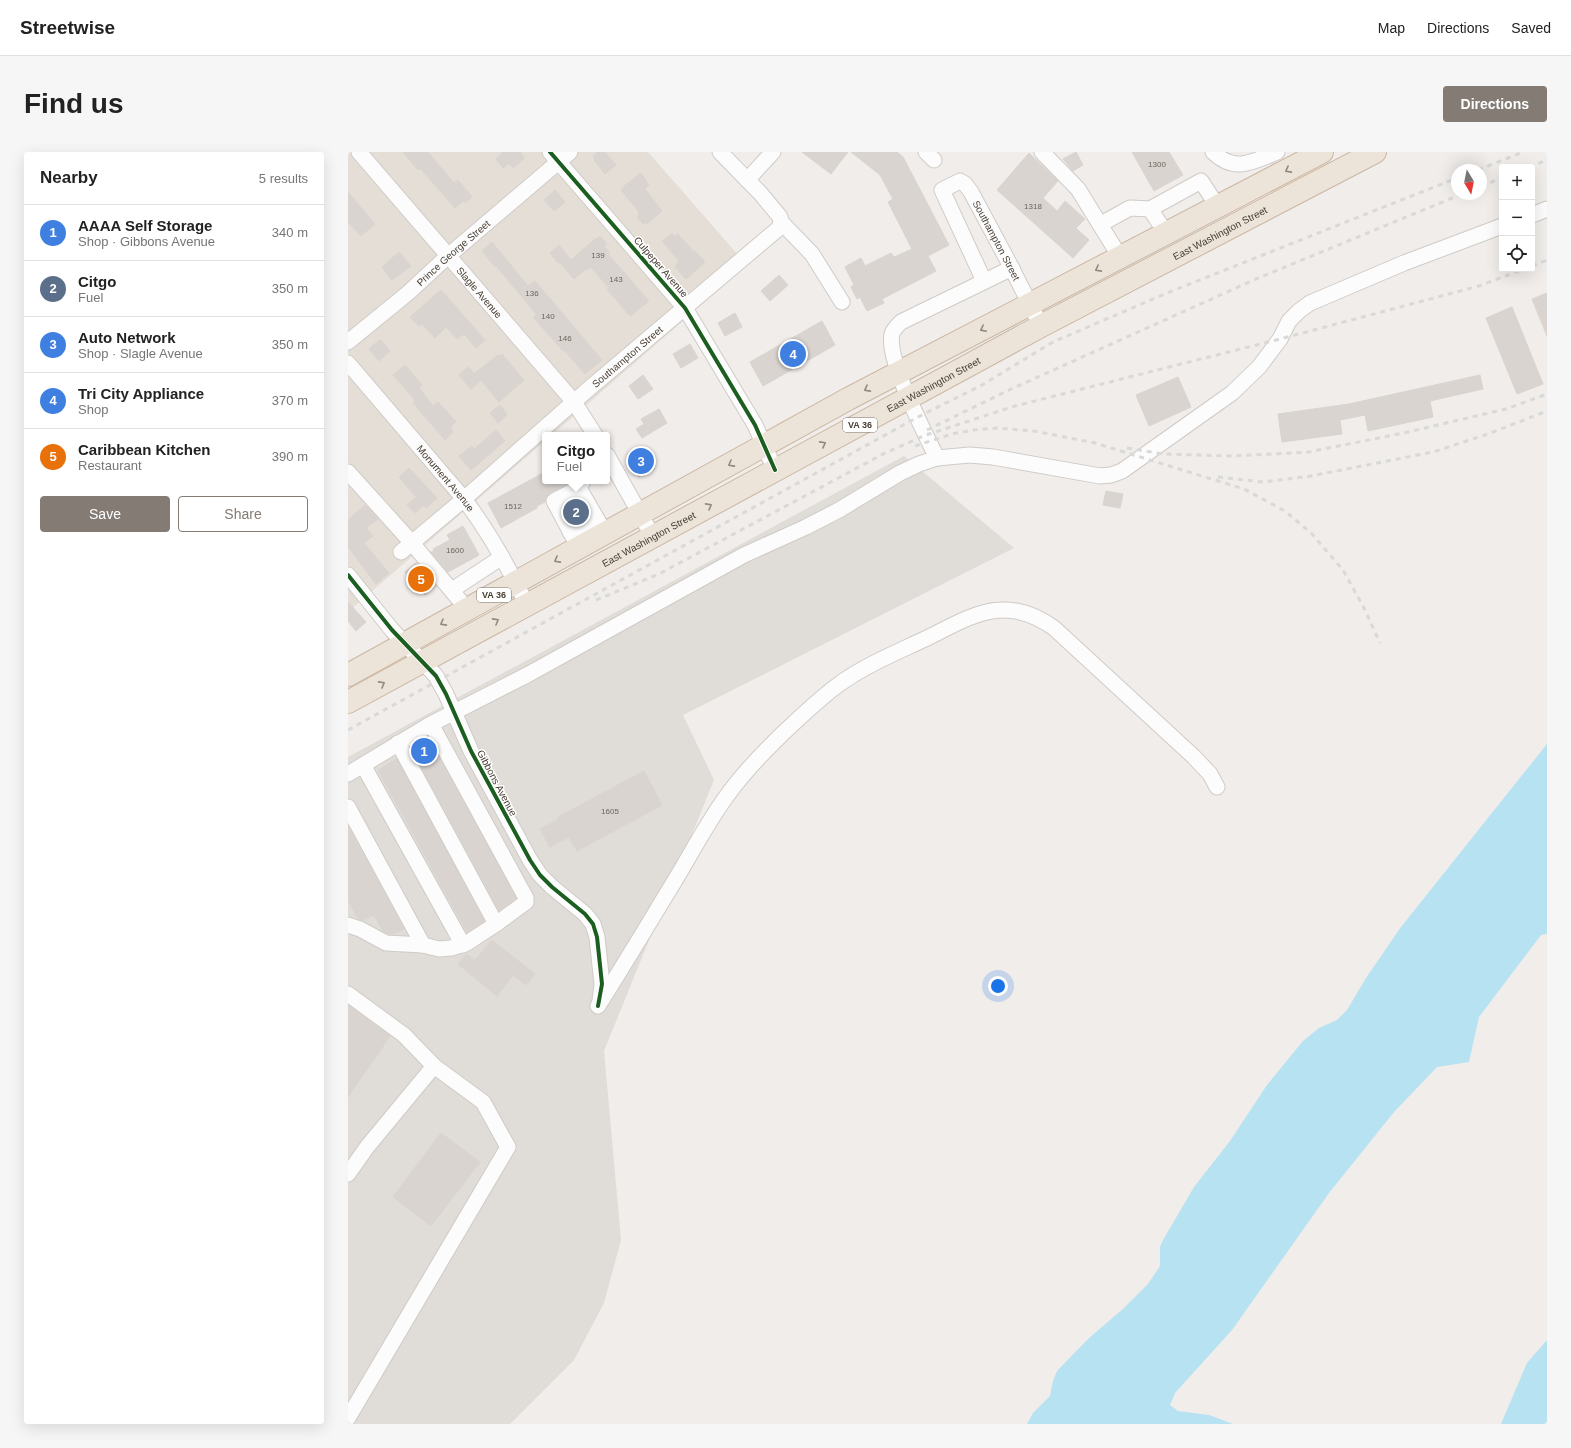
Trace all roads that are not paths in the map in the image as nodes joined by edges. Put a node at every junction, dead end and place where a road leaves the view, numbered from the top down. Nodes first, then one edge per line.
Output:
1 (359, 152) edge
2 (570, 152) edge
3 (720, 152) edge
4 (773, 152) edge
5 (1042, 152) edge
6 (1213, 152) edge
7 (1277, 152) edge
8 (1322, 152) edge
9 (1328, 152) edge
10 (1375, 152) edge
11 (554, 157) edge
12 (1338, 171) junction
13 (747, 180) junction
14 (1218, 207) junction
15 (1150, 209) junction
16 (1547, 209) edge
17 (1535, 214) edge
18 (781, 222) junction
19 (1101, 224) junction
20 (1499, 227) edge
21 (1166, 233) junction
22 (448, 256) junction
23 (1120, 257) junction
24 (1012, 268) junction
25 (984, 281) junction
26 (842, 302) dead end
27 (1030, 304) junction
28 (685, 308) junction
29 (1041, 326) junction
30 (348, 342) edge
31 (348, 363) edge
32 (898, 373) junction
33 (910, 398) junction
34 (574, 402) junction
35 (594, 432) edge
36 (765, 445) junction
37 (937, 458) junction
38 (610, 465) edge
39 (775, 470) junction
40 (348, 472) edge
41 (581, 485) edge
42 (464, 499) junction
43 (640, 514) junction
44 (575, 521) junction
45 (601, 526) junction
46 (653, 537) junction
47 (406, 547) junction
48 (502, 557) junction
49 (348, 575) edge
50 (476, 575) junction
51 (516, 582) junction
52 (452, 590) junction
53 (490, 597) junction
54 (527, 605) junction
55 (467, 610) junction
56 (406, 644) junction
57 (423, 661) junction
58 (348, 675) edge
59 (348, 702) edge
60 (454, 711) junction
61 (431, 724) junction
62 (398, 744) junction
63 (363, 765) junction
64 (348, 774) edge
65 (1218, 787) dead end
66 (348, 807) edge
67 (496, 924) junction
68 (348, 925) edge
69 (423, 945) junction
70 (463, 945) junction
71 (348, 994) edge
72 (434, 1066) junction
73 (348, 1174) edge
74 (348, 1418) edge

1 - 22 street, Slagle Avenue
2 - 11 street, Prince George Street
3 - 13 street
4 - 13 street
5 - 19 street
6 - 7 street
8 -> 14 highway, VA 36
9 - 12 street
10 - 12 highway, East Washington Street / VA 36
11 - 22 street, Prince George Street
11 - 28 street, Culpeper Avenue
12 - 29 highway, East Washington Street / VA 36
13 - 18 street
14 - 15 street
14 - 21 highway, VA 36
15 - 19 street
15 - 21 street
16 - 17 street
18 - 26 street
18 - 28 street, Southampton Street
19 - 23 street
20 - 37 street
21 - 23 highway, VA 36
22 - 30 street, Prince George Street
22 - 34 street, Slagle Avenue
23 -> 27 highway, VA 36
24 - 25 street
24 - 25 street, Southampton Street
24 - 27 street, Southampton Street
25 - 32 street
27 - 29 street, Southampton Street
27 -> 32 highway, VA 36
28 - 34 street, Southampton Street
28 - 36 street, Culpeper Avenue
29 - 33 highway, East Washington Street / VA 36
31 - 42 street, Monument Avenue
32 - 33 street
32 -> 36 highway, VA 36
33 - 37 street
39 -> 33 highway, East Washington Street / VA 36
34 - 35 street, Slagle Avenue
34 - 42 street, Southampton Street
36 - 39 street, Culpeper Avenue
36 -> 43 highway, VA 36
37 - 60 street
38 - 43 street
46 -> 39 highway, East Washington Street / VA 36
40 - 47 street
41 - 44 street
41 - 44 street
42 - 47 street, Southampton Street
42 - 48 street, Monument Avenue
43 - 45 highway, VA 36
43 - 46 street
44 - 45 highway, VA 36
44 - 45 street
44 -> 51 highway, VA 36
46 - 54 highway, East Washington Street / VA 36
47 - 52 street
48 - 50 street
48 - 51 street, Monument Avenue
49 - 56 street, Gibbons Avenue
50 - 52 street
50 - 53 street
51 - 53 highway, VA 36
51 - 54 street, Monument Avenue
52 - 55 street
53 - 55 highway, VA 36
57 -> 54 highway, East Washington Street / VA 36
55 -> 56 highway, VA 36
56 - 57 street, Gibbons Avenue
56 - 58 highway, VA 36
59 -> 57 highway, East Washington Street / VA 36
57 - 60 street, Gibbons Avenue
60 - 61 street
60 - 65 street, Gibbons Avenue
61 - 62 street
61 - 67 street
62 - 63 street
62 - 67 street
63 - 64 street
63 - 70 street
66 - 69 street
67 - 70 street
68 - 69 street
69 - 70 street
71 - 72 street
72 - 73 street
72 - 74 street

